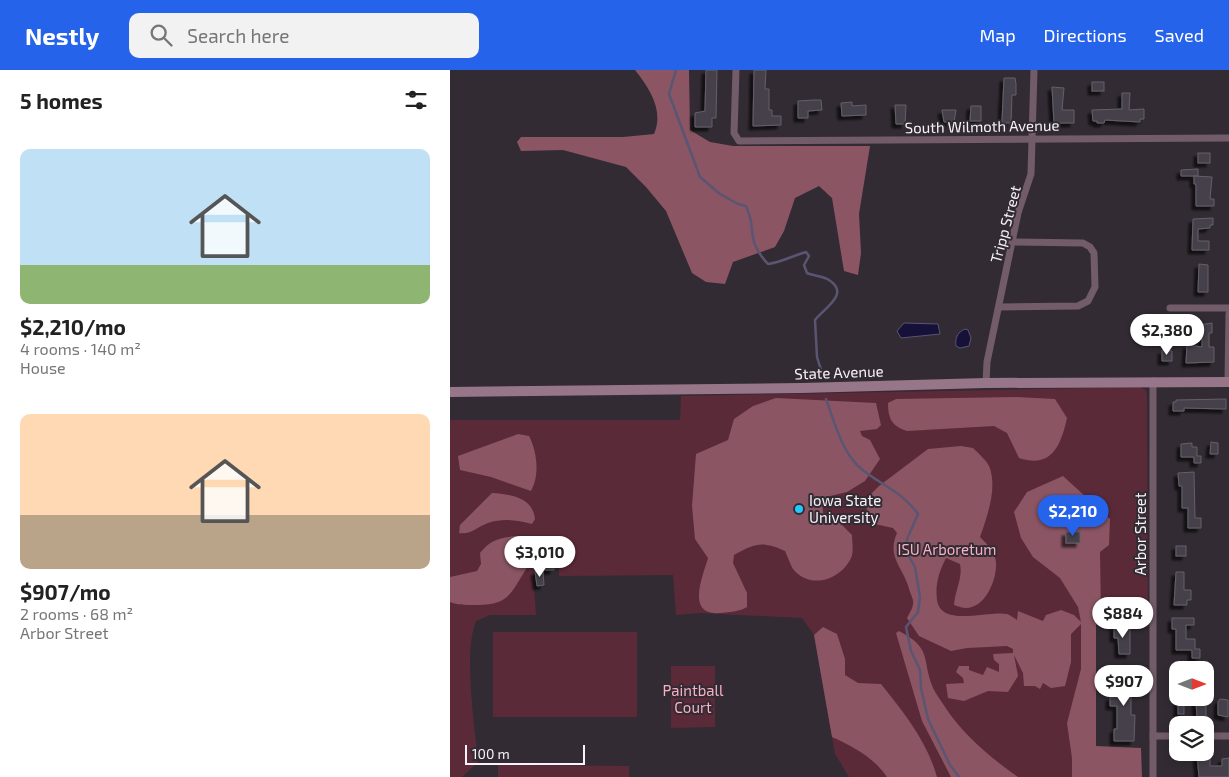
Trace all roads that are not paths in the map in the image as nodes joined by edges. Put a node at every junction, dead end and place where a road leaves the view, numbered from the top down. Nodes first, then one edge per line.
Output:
1 (736, 70) edge
2 (1034, 70) edge
3 (1229, 138) edge
4 (1033, 139) junction
5 (1012, 242) junction
6 (998, 307) junction
7 (1170, 308) dead end
8 (1229, 308) edge
9 (1229, 314) edge
10 (1153, 381) junction
11 (1228, 382) edge
12 (986, 383) junction
13 (450, 392) edge
14 (1153, 736) junction
15 (1169, 736) edge
16 (1214, 736) edge
17 (1229, 736) edge
18 (1153, 777) edge

1 - 4 street, South Wilmoth Avenue
2 - 4 street, Tripp Street
3 - 4 street, South Wilmoth Avenue
4 - 5 street, Tripp Street
5 - 6 street, Tripp Street
5 - 6 street
6 - 12 street, Tripp Street
7 - 8 street
9 - 11 street
10 - 11 street, State Avenue
10 - 12 street, State Avenue
10 - 14 street, Arbor Street
12 - 13 street, State Avenue
14 - 15 street
14 - 18 street, Arbor Street
16 - 17 street

